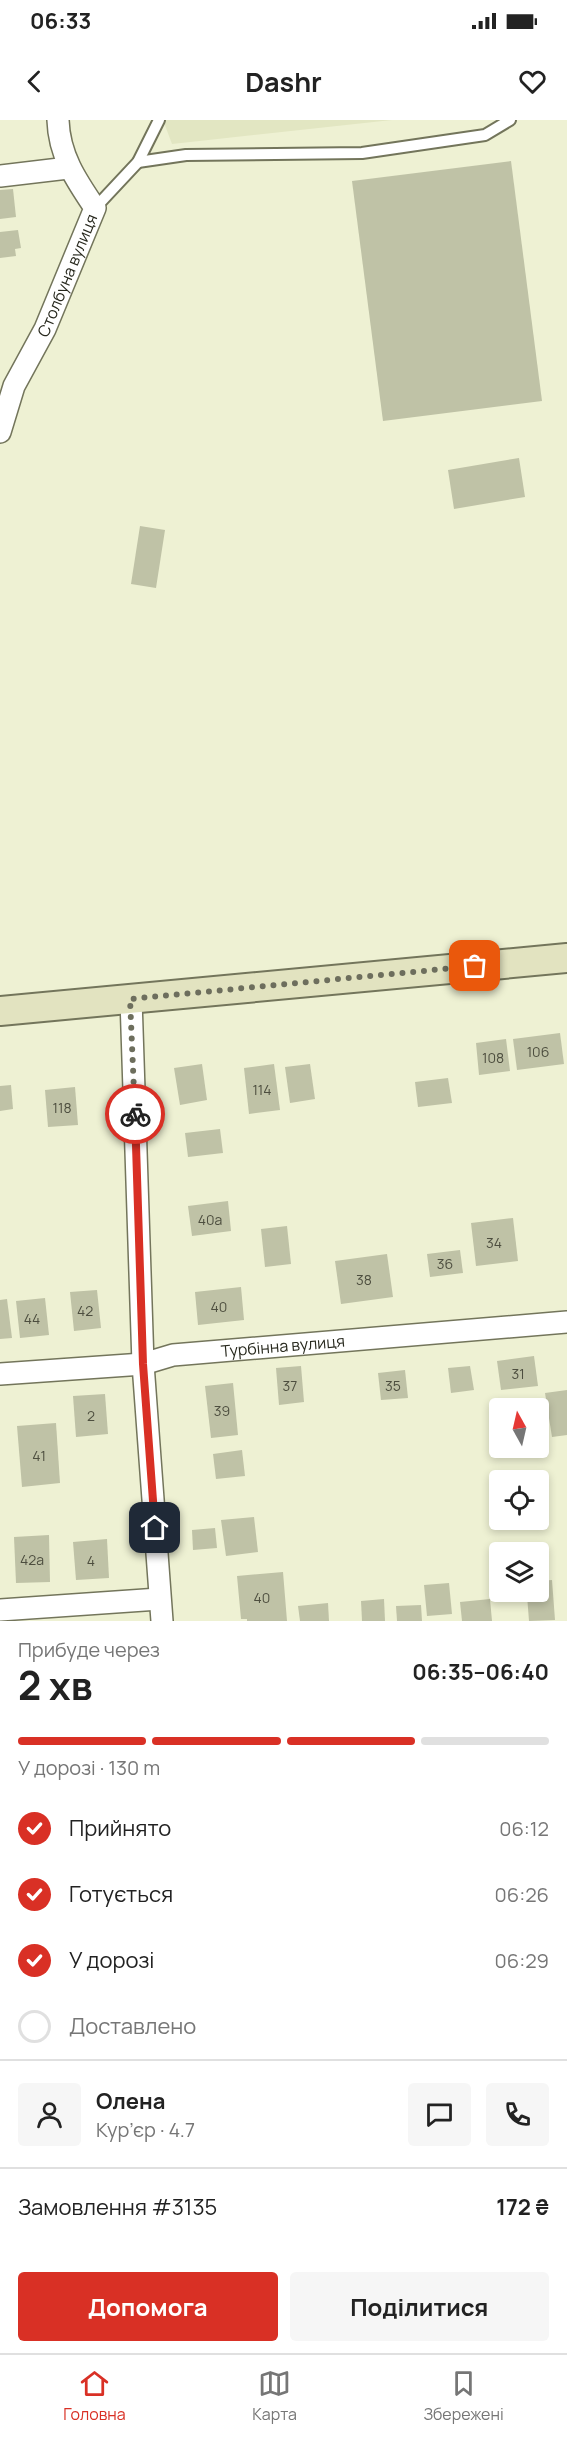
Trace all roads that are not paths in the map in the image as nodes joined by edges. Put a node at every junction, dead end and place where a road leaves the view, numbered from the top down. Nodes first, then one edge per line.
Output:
1 (58, 120) edge
2 (159, 120) edge
3 (510, 120) edge
4 (138, 162) junction
5 (69, 168) junction
6 (0, 176) edge
7 (95, 208) junction
8 (7, 386) edge
9 (0, 432) edge
10 (567, 958) edge
11 (130, 999) junction
12 (0, 1011) edge
13 (567, 1322) edge
14 (143, 1364) junction
15 (0, 1374) edge
16 (159, 1599) junction
17 (0, 1610) edge
18 (162, 1621) edge

1 - 5 street, Столбуна вулиця
2 - 4 lane
3 - 4 lane
4 - 7 lane
5 - 6 street
5 - 7 street, Столбуна вулиця
7 - 8 street, Столбуна вулиця
8 - 9 street, Столбуна вулиця
10 - 11 main road
11 - 12 main road
11 - 14 street
13 - 14 street, Турбінна вулиця
14 - 15 street, Турбінна вулиця
14 - 16 street
16 - 17 street
16 - 18 street

